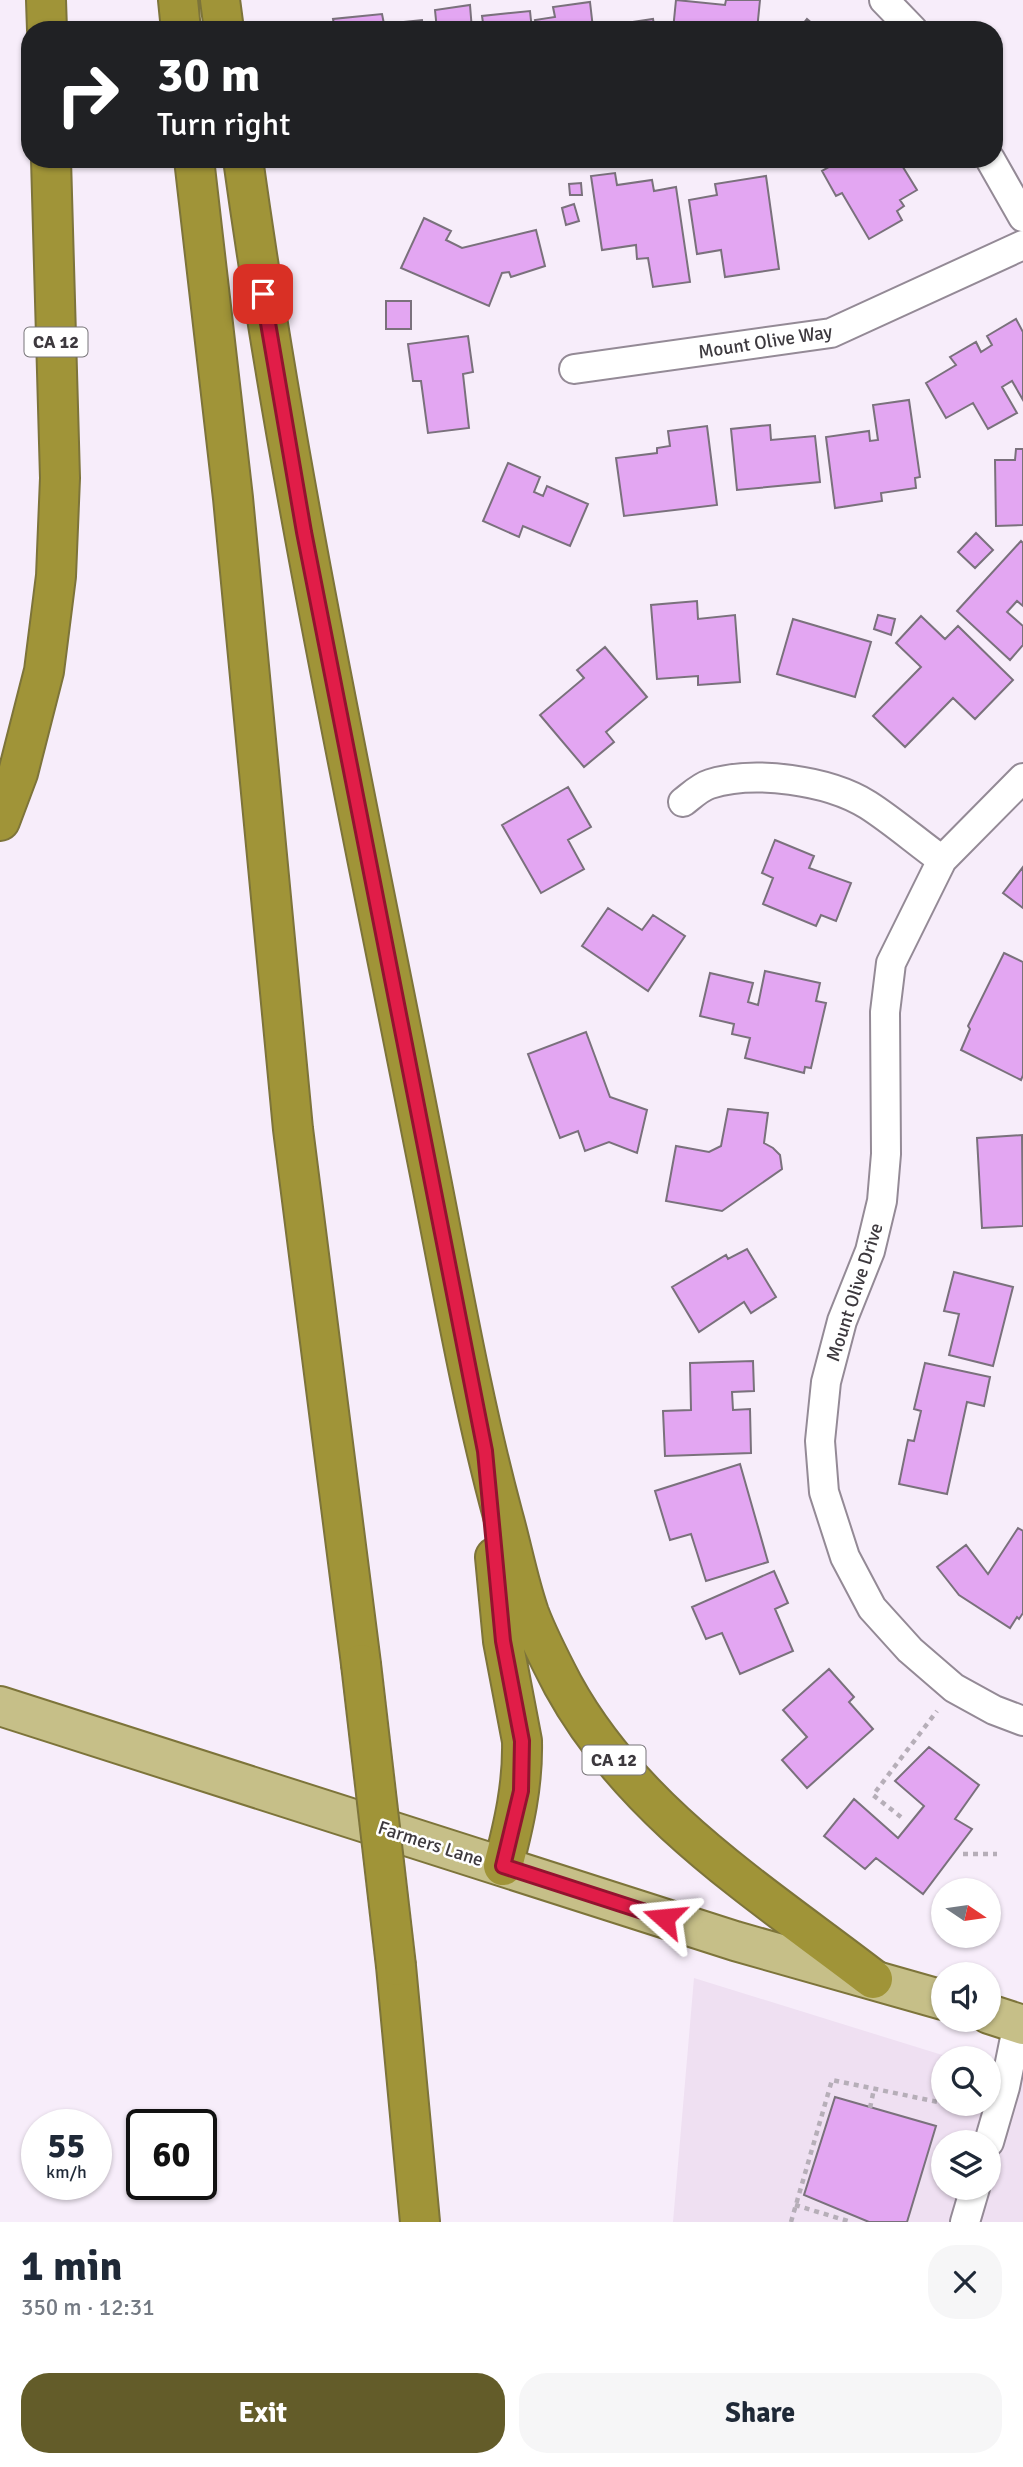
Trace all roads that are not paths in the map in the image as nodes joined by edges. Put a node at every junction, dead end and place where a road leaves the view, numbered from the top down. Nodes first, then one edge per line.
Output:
1 (47, 0) edge
2 (178, 0) edge
3 (219, 0) edge
4 (884, 0) edge
5 (47, 21) edge
6 (180, 21) edge
7 (222, 21) edge
8 (904, 21) edge
9 (51, 168) edge
10 (195, 168) edge
11 (244, 168) edge
12 (995, 168) edge
13 (1023, 217) edge
14 (1023, 245) edge
15 (575, 369) dead end
16 (1023, 778) edge
17 (683, 802) dead end
18 (0, 821) edge
19 (942, 860) junction
20 (485, 1451) junction
21 (0, 1706) edge
22 (1023, 1721) edge
23 (503, 1866) junction
24 (873, 1979) junction
25 (931, 1996) edge
26 (1010, 2020) edge
27 (993, 2130) edge
28 (971, 2200) edge
29 (419, 2222) edge
30 (965, 2222) edge

1 - 5 highway
2 - 6 highway
3 - 7 highway
4 - 8 street
9 - 18 highway, CA 12
10 - 29 highway, bridge
11 - 20 highway, CA 12
12 - 13 street
14 - 15 street, Mount Olive Way
16 - 19 street, Mount Olive Drive
17 - 19 street
19 - 22 street, Mount Olive Drive
20 - 23 highway
20 - 24 highway, CA 12
21 - 23 main road, Farmers Lane / CA 12
23 - 24 main road, Farmers Lane / CA 12
24 - 25 main road, Farmers Lane / CA 12
26 - 27 street
28 - 30 street

